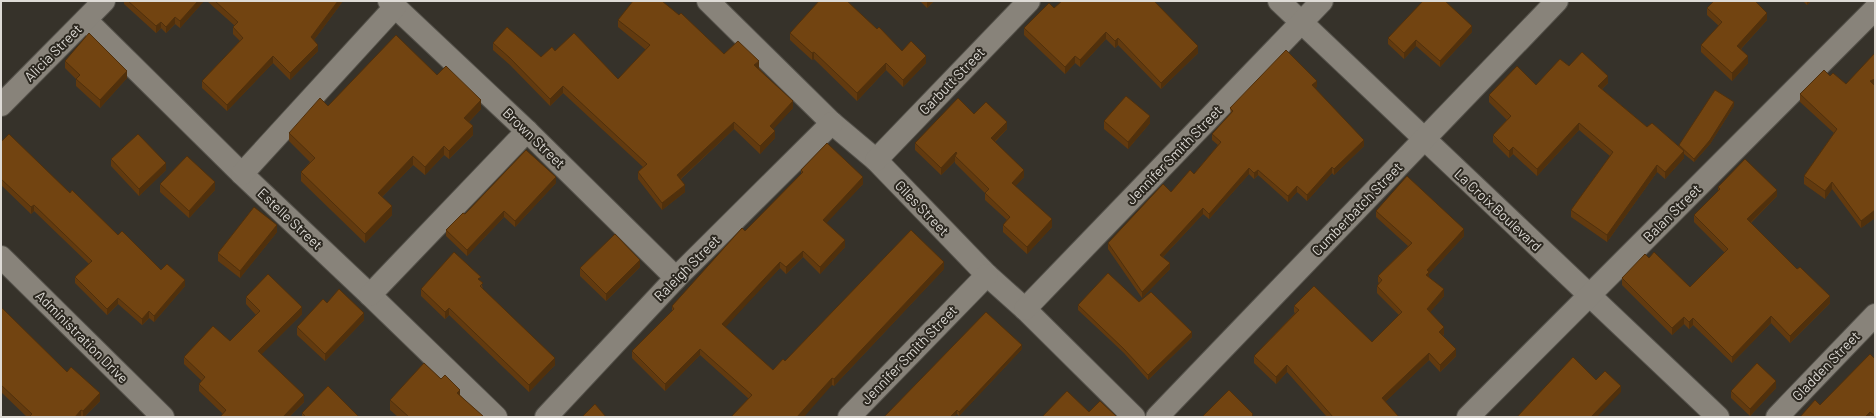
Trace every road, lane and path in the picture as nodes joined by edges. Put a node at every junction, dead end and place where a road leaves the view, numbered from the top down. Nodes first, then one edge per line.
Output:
1 (104, 1) edge
2 (708, 1) edge
3 (1029, 1) edge
4 (1278, 1) edge
5 (1322, 1) edge
6 (1557, 1) edge
7 (392, 4) edge
8 (1875, 9) edge
9 (86, 20) junction
10 (1301, 23) junction
11 (1, 105) edge
12 (832, 123) junction
13 (527, 131) junction
14 (1424, 140) junction
15 (876, 160) junction
16 (242, 174) junction
17 (1, 257) edge
18 (987, 275) junction
19 (676, 278) junction
20 (370, 295) junction
21 (1589, 296) junction
22 (1025, 309) junction
23 (1875, 315) edge
24 (163, 417) edge
25 (496, 417) edge
26 (546, 417) edge
27 (849, 417) edge
28 (1134, 417) edge
29 (1156, 417) edge
30 (1468, 417) edge
31 (1718, 417) edge
32 (1777, 417) edge

1 - 9 street, Alicia Street
2 - 12 street, Giles Street
3 - 15 street, Garbutt Street
4 - 10 street, La Croix Boulevard
5 - 10 street, Jennifer Smith Street
6 - 14 street, Cumberbatch Street
7 - 13 street, Brown Street
7 - 16 street
8 - 21 street, Balan Street
9 - 11 street, Alicia Street
9 - 16 street, Estelle Street
10 - 14 street, La Croix Boulevard
10 - 22 street, Jennifer Smith Street
12 - 15 street, Giles Street
12 - 19 street, Raleigh Street
13 - 19 street, Brown Street
13 - 20 street
14 - 21 street, La Croix Boulevard
14 - 29 street, Cumberbatch Street
15 - 18 street, Giles Street
16 - 20 street, Estelle Street
17 - 24 street, Administration Drive
18 - 22 street, Giles Street
18 - 27 street, Jennifer Smith Street
19 - 26 street, Raleigh Street
20 - 25 street, Estelle Street
21 - 30 street, Balan Street
21 - 31 street, La Croix Boulevard
22 - 28 street, Giles Street
23 - 32 street, Gladden Street

